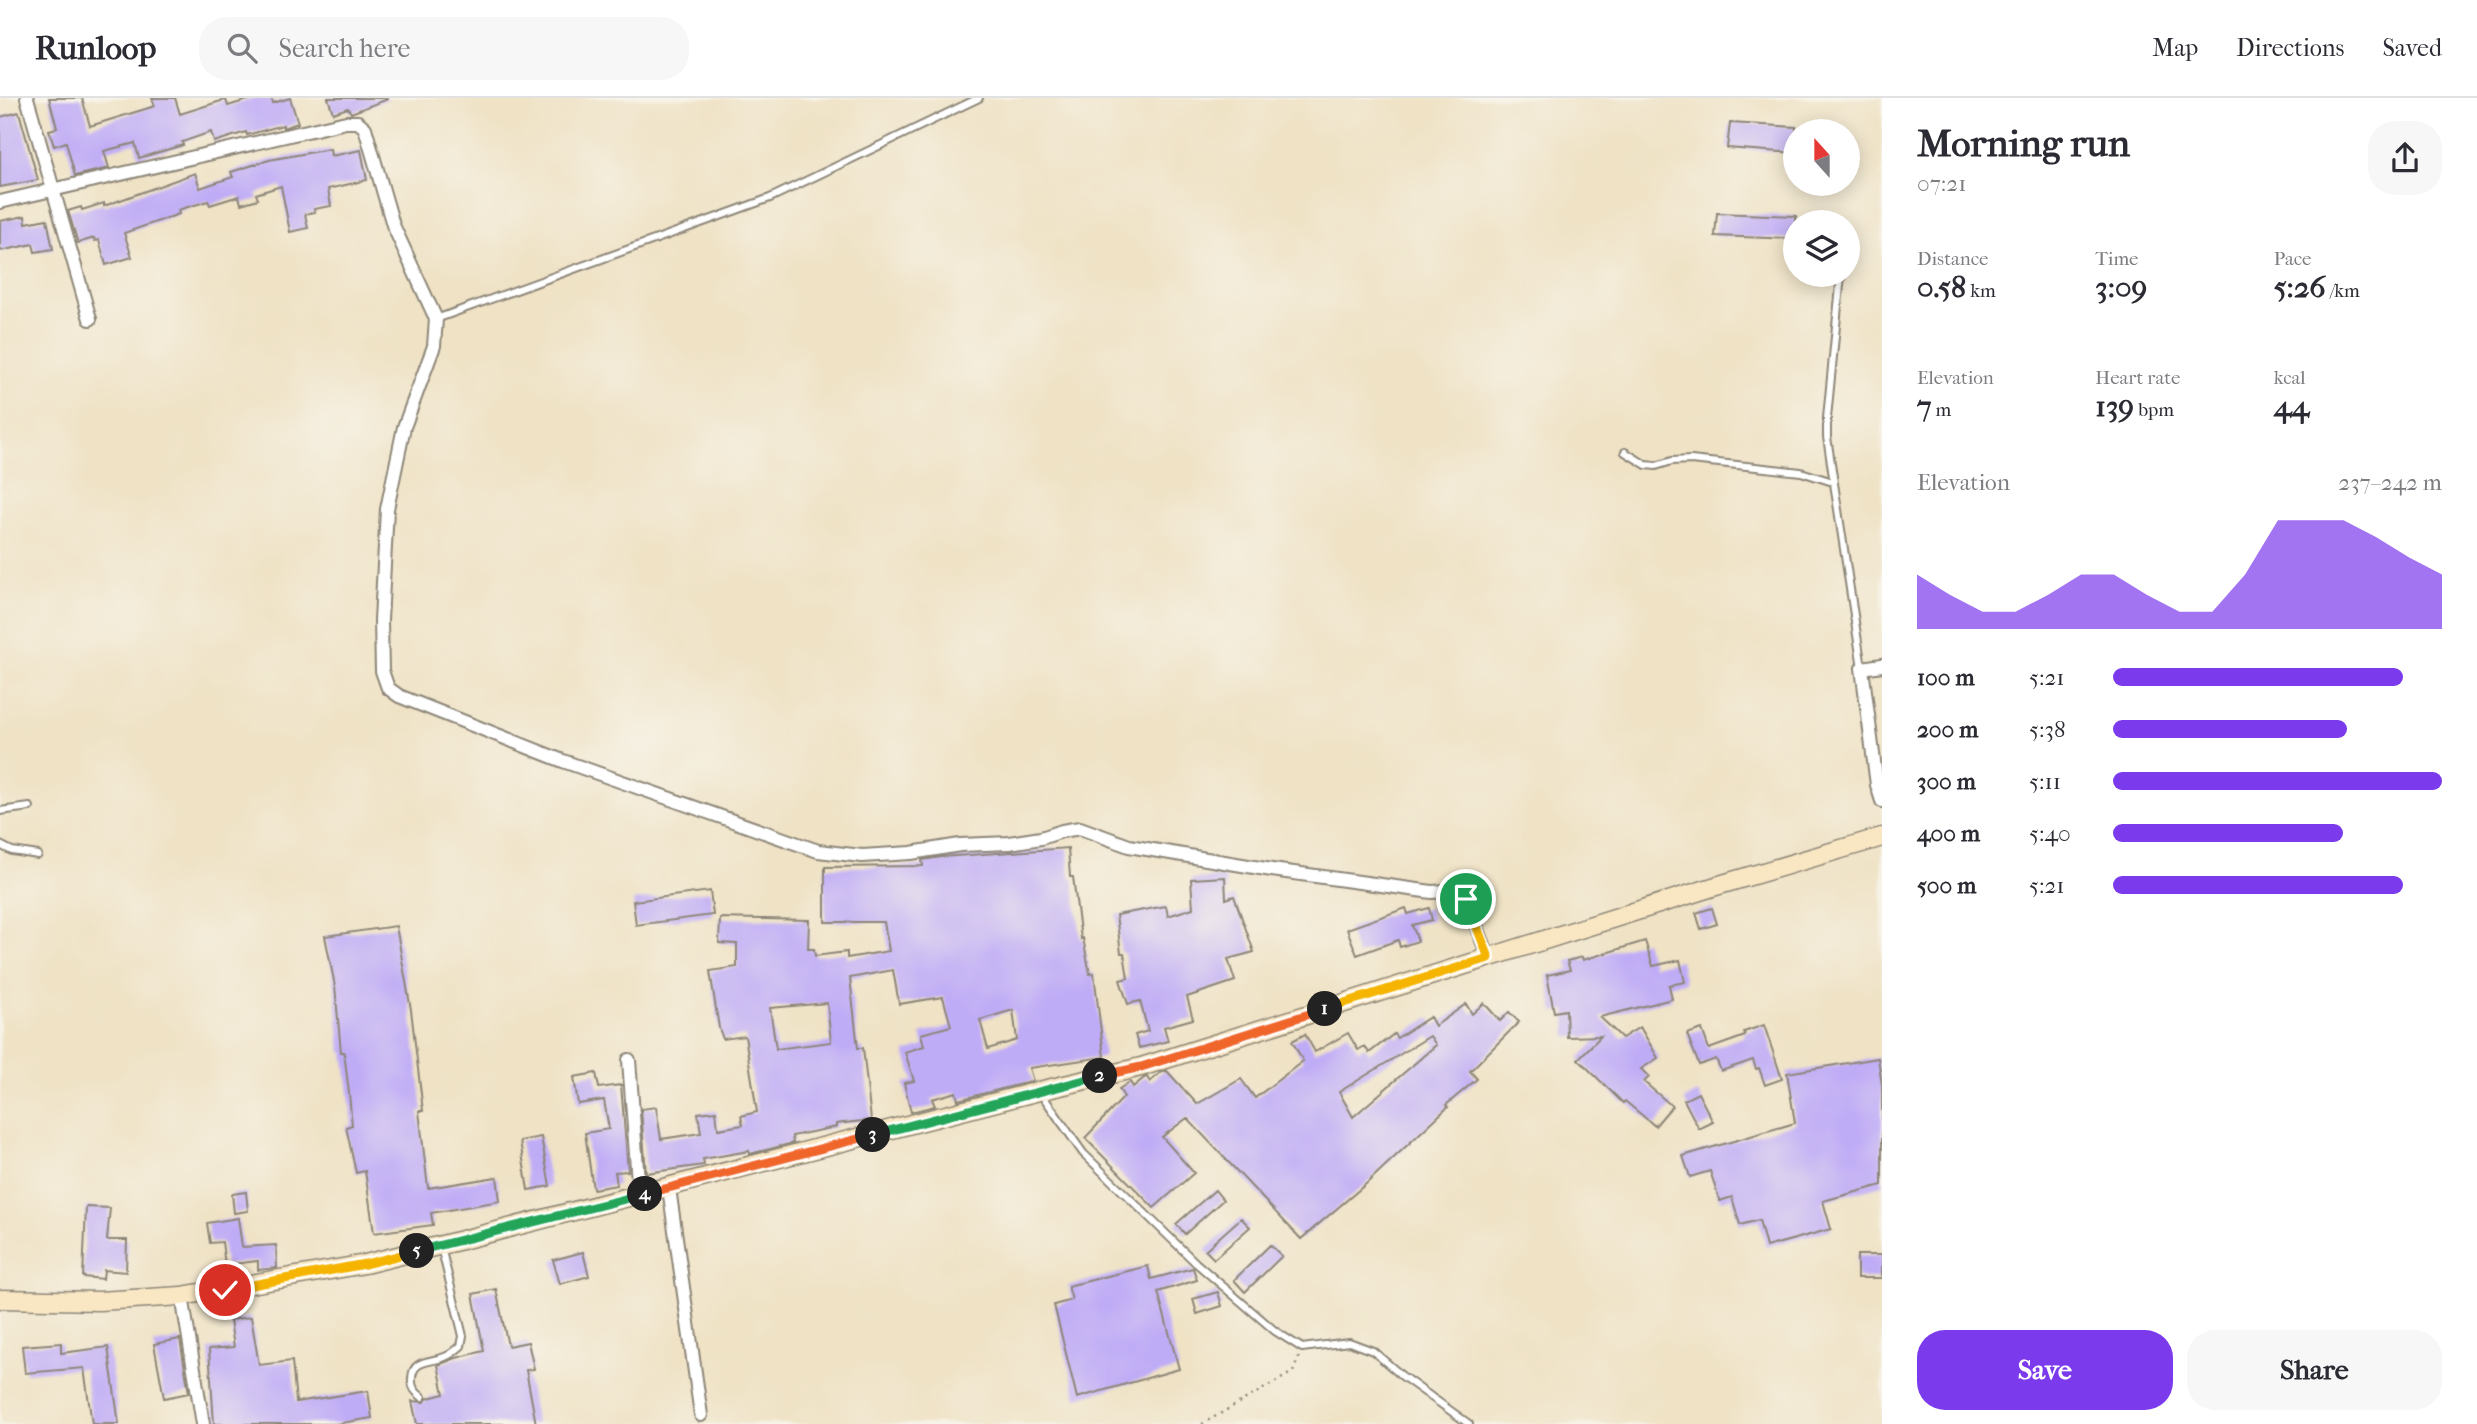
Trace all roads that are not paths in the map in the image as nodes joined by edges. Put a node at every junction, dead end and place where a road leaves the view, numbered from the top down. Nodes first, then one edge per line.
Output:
1 (27, 98) edge
2 (979, 98) edge
3 (54, 189) junction
4 (0, 202) edge
5 (1841, 287) edge
6 (90, 319) dead end
7 (436, 319) junction
8 (1625, 452) dead end
9 (1833, 482) junction
10 (1882, 665) edge
11 (1862, 668) junction
12 (1882, 801) edge
13 (30, 807) dead end
14 (0, 811) edge
15 (1882, 837) edge
16 (0, 845) edge
17 (38, 855) dead end
18 (1489, 958) junction
19 (629, 1060) dead end
20 (1039, 1091) junction
21 (669, 1188) junction
22 (639, 1195) junction
23 (440, 1246) junction
24 (182, 1296) junction
25 (0, 1299) edge
26 (422, 1397) dead end
27 (701, 1415) dead end
28 (203, 1424) edge
29 (1469, 1424) edge

1 - 3 street
2 - 7 lane
3 - 4 street
3 - 6 street
3 - 7 street
5 - 9 lane
7 - 18 street
8 - 9 lane
9 - 11 lane
10 - 11 street
11 - 12 street
13 - 14 lane
15 - 18 main road
16 - 17 lane
18 - 20 main road
19 - 22 street
20 - 21 main road
20 - 29 lane
21 - 22 main road
21 - 27 street
22 - 23 main road
23 - 24 main road
23 - 26 lane
24 - 25 main road
24 - 28 street

